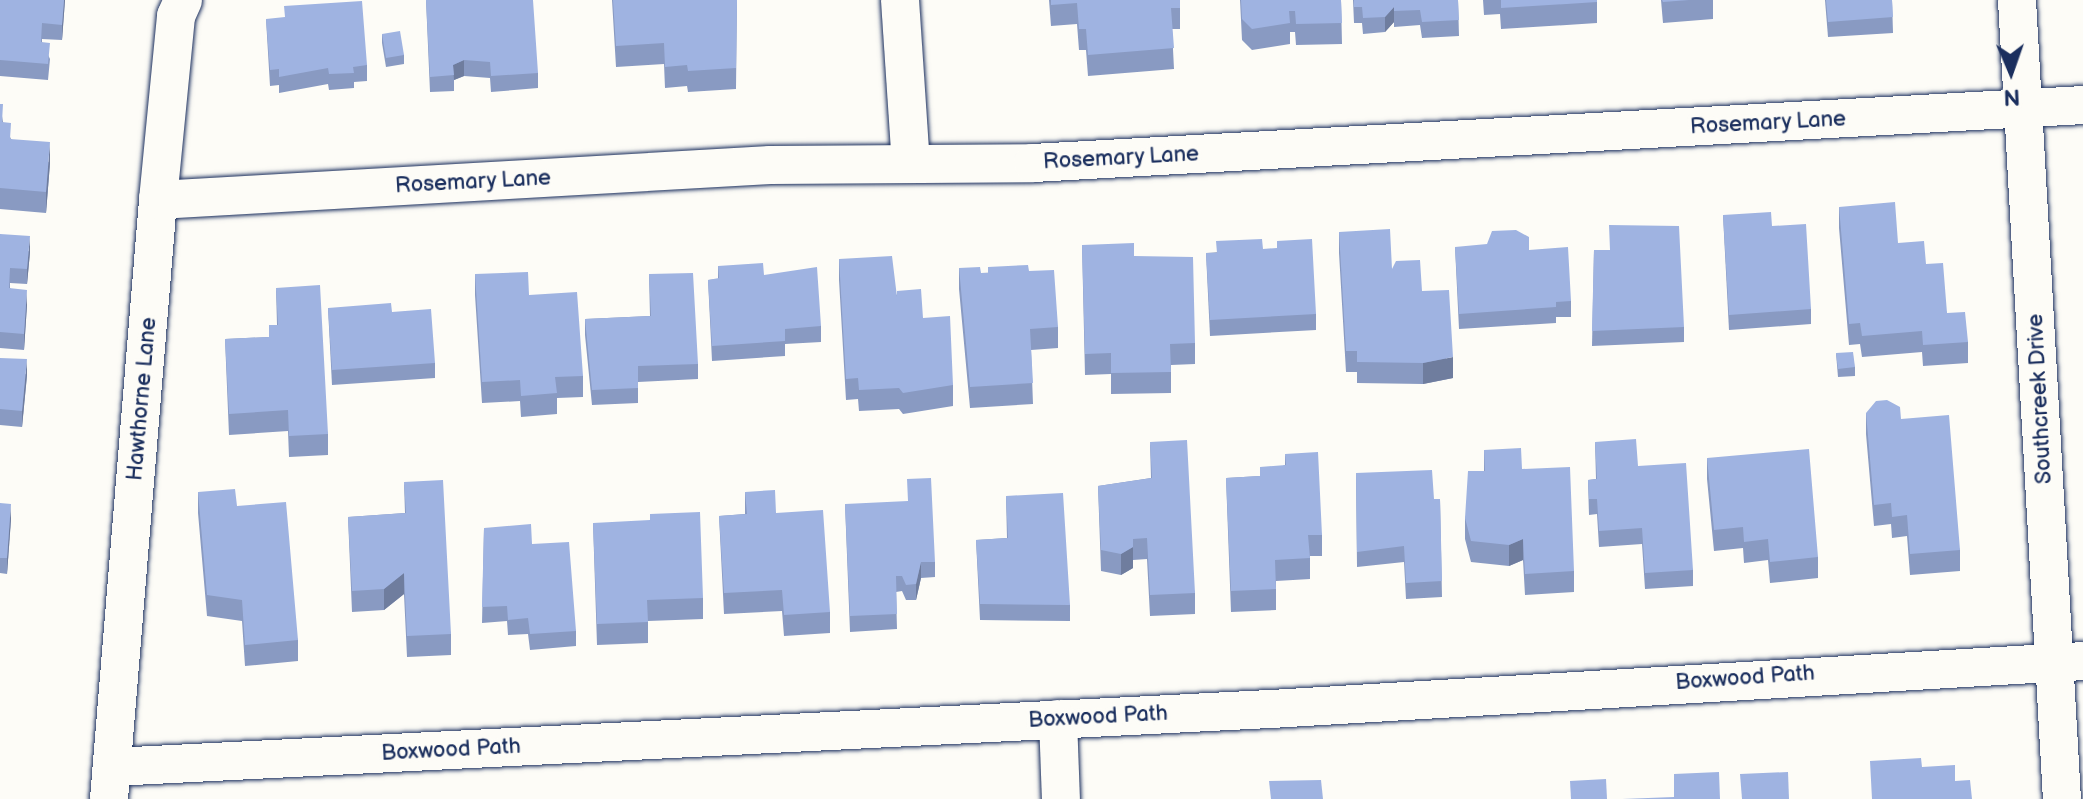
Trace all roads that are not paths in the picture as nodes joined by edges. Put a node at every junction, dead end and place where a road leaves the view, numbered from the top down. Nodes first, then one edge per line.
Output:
1 (183, 0) edge
2 (900, 0) edge
3 (2017, 0) edge
4 (2083, 105) edge
5 (2023, 110) junction
6 (911, 164) junction
7 (158, 200) junction
8 (2069, 662) edge
9 (1058, 719) junction
10 (111, 783) edge
11 (1061, 799) edge
12 (2062, 799) edge

1 - 7 street, Hawthorne Lane
2 - 6 street
3 - 5 street, Southcreek Drive
4 - 5 street, Rosemary Lane
5 - 6 street, Rosemary Lane
5 - 8 street, Southcreek Drive
6 - 7 street, Rosemary Lane
7 - 10 street, Hawthorne Lane
8 - 9 street, Boxwood Path
8 - 12 street, Southcreek Drive
9 - 10 street, Boxwood Path
9 - 11 street

